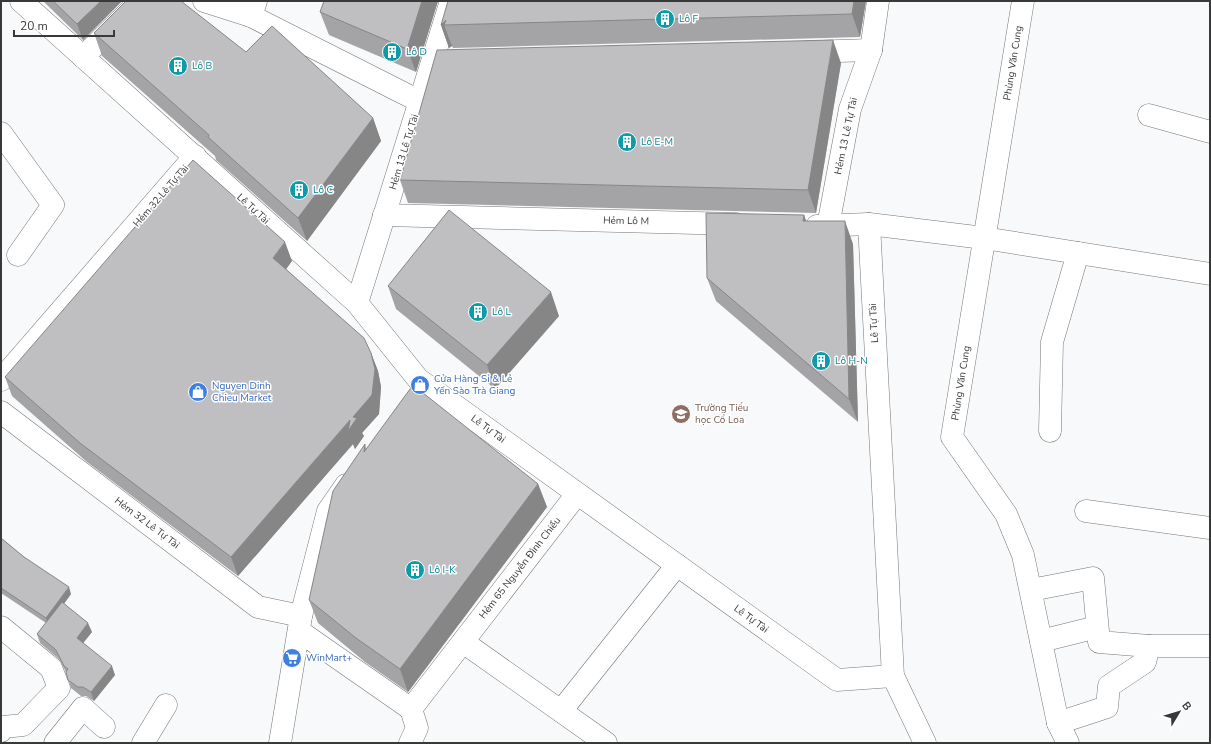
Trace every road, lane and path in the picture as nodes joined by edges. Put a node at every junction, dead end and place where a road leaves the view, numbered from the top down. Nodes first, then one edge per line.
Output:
1 (21, 1) edge
2 (140, 1) edge
3 (204, 1) edge
4 (451, 1) edge
5 (878, 1) edge
6 (1023, 1) edge
7 (254, 8) edge
8 (871, 50) junction
9 (788, 52) edge
10 (83, 57) junction
11 (455, 60) edge
12 (432, 61) junction
13 (419, 101) junction
14 (1149, 115) dead end
15 (1210, 132) edge
16 (1, 133) edge
17 (195, 156) junction
18 (384, 215) junction
19 (757, 224) edge
20 (868, 224) junction
21 (797, 225) edge
22 (828, 226) junction
23 (984, 238) junction
24 (18, 254) dead end
25 (1078, 254) junction
26 (1210, 274) edge
27 (357, 303) junction
28 (418, 379) junction
29 (1, 380) edge
30 (405, 399) edge
31 (1, 412) edge
32 (1050, 431) dead end
33 (355, 471) edge
34 (578, 494) junction
35 (1086, 511) dead end
36 (1210, 528) edge
37 (677, 565) junction
38 (1031, 590) junction
39 (300, 624) junction
40 (1, 627) edge
41 (1097, 627) junction
42 (1041, 641) junction
43 (463, 642) junction
44 (1149, 646) junction
45 (1210, 646) edge
46 (893, 676) junction
47 (59, 688) junction
48 (166, 705) dead end
49 (83, 708) junction
50 (411, 709) junction
51 (561, 711) junction
52 (1058, 723) junction
53 (104, 727) dead end
54 (1, 731) edge
55 (55, 743) edge
56 (143, 743) edge
57 (280, 743) edge
58 (410, 743) edge
59 (606, 743) edge
60 (925, 743) edge
61 (1068, 743) edge

1 - 10 street, Lê Tự Tài
2 - 10 street
3 - 7 street
4 - 12 street, Hẻm 13 Lê Tự Tài
5 - 8 street, Hẻm 13 Lê Tự Tài
6 - 23 street, Phùng Văn Cung
7 - 13 street
8 - 9 street
8 - 22 street, Hẻm 13 Lê Tự Tài
10 - 17 street, Lê Tự Tài
11 - 12 street
12 - 13 street, Hẻm 13 Lê Tự Tài
13 - 18 street, Hẻm 13 Lê Tự Tài
14 - 15 street
16 - 24 street
17 - 27 street, Lê Tự Tài
17 - 29 street, Hẻm 32 Lê Tự Tài
18 - 19 street, Hẻm Lô M
18 - 27 street, Hẻm 13 Lê Tự Tài
20 - 22 street
20 - 23 street
20 - 46 street, Lê Tự Tài
21 - 22 street
23 - 25 street
23 - 38 street, Phùng Văn Cung
25 - 26 street
25 - 32 street
27 - 28 street, Lê Tự Tài
28 - 30 street
28 - 34 street, Lê Tự Tài
31 - 39 street, Hẻm 32 Lê Tự Tài
33 - 39 street
34 - 37 street, Lê Tự Tài
34 - 43 street, Hẻm 65 Nguyễn Đình Chiểu
35 - 36 street
37 - 46 street, Lê Tự Tài
37 - 51 street
38 - 41 street
38 - 42 street, Phùng Văn Cung
39 - 50 street
39 - 57 street
40 - 47 street
41 - 42 street
41 - 44 street
42 - 52 street, Phùng Văn Cung
43 - 50 street, Hẻm 65 Nguyễn Đình Chiểu
43 - 51 street
44 - 45 street
44 - 52 street
46 - 60 street
47 - 49 street
47 - 54 street
48 - 56 street
49 - 53 street
49 - 55 street
50 - 58 street
51 - 59 street
52 - 61 street, Phùng Văn Cung

